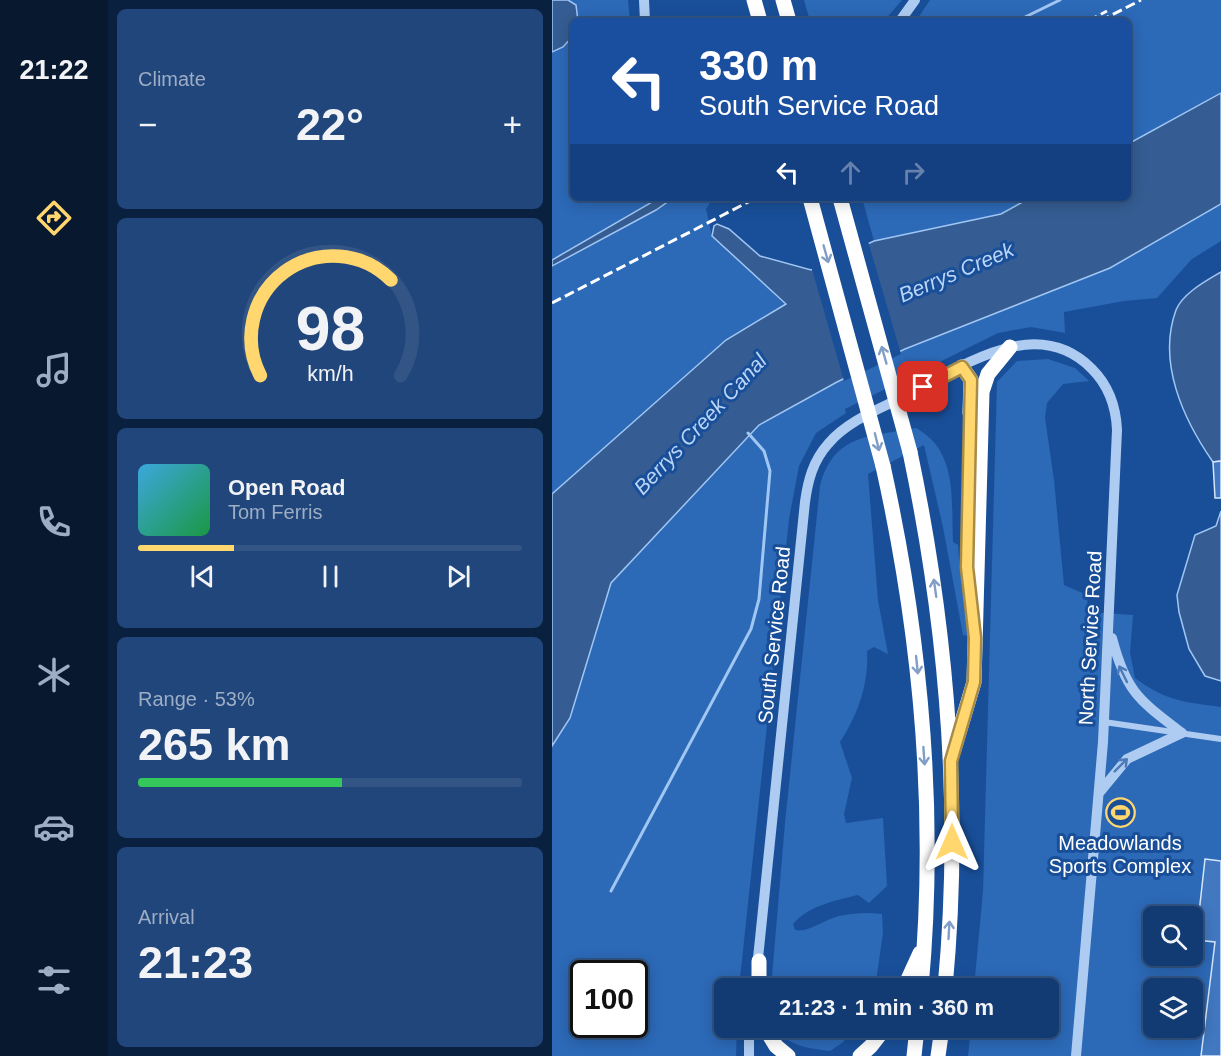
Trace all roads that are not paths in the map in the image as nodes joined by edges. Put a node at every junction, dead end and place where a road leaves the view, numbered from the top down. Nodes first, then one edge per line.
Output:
1 (644, 0) edge
2 (754, 0) edge
3 (915, 0) edge
4 (645, 18) edge
5 (759, 18) edge
6 (902, 18) edge
7 (811, 201) edge
8 (841, 201) edge
9 (1010, 347) junction
10 (962, 367) junction
11 (1109, 627) junction
12 (975, 638) junction
13 (1104, 722) junction
14 (1182, 733) junction
15 (1221, 739) edge
16 (951, 761) junction
17 (1098, 796) junction
18 (924, 944) junction
19 (759, 961) junction
20 (755, 978) edge
21 (759, 978) edge
22 (909, 978) edge
23 (922, 978) edge
24 (946, 978) edge
25 (749, 1038) edge
26 (771, 1038) edge
27 (877, 1038) edge
28 (916, 1038) edge
29 (941, 1038) edge
30 (749, 1056) edge
31 (788, 1056) edge
32 (860, 1056) edge
33 (914, 1056) edge
34 (938, 1056) edge
35 (1076, 1056) edge

1 - 4 street
2 - 5 highway
3 - 6 street
7 -> 18 highway, bridge
16 -> 8 highway, bridge
9 - 10 street, North Service Road
9 - 11 street, North Service Road
9 - 12 highway
10 - 12 highway
10 - 19 street, South Service Road
11 - 13 street, North Service Road
14 -> 11 street
12 - 16 highway
13 - 14 street
13 - 17 street, North Service Road
14 - 15 street
17 -> 14 street
24 -> 16 highway
17 - 35 street, North Service Road
18 - 22 highway
18 - 23 highway
19 - 20 street, South Service Road
19 - 21 highway
25 - 30 street
26 - 31 highway
27 - 32 highway
28 - 33 highway
29 - 34 highway

